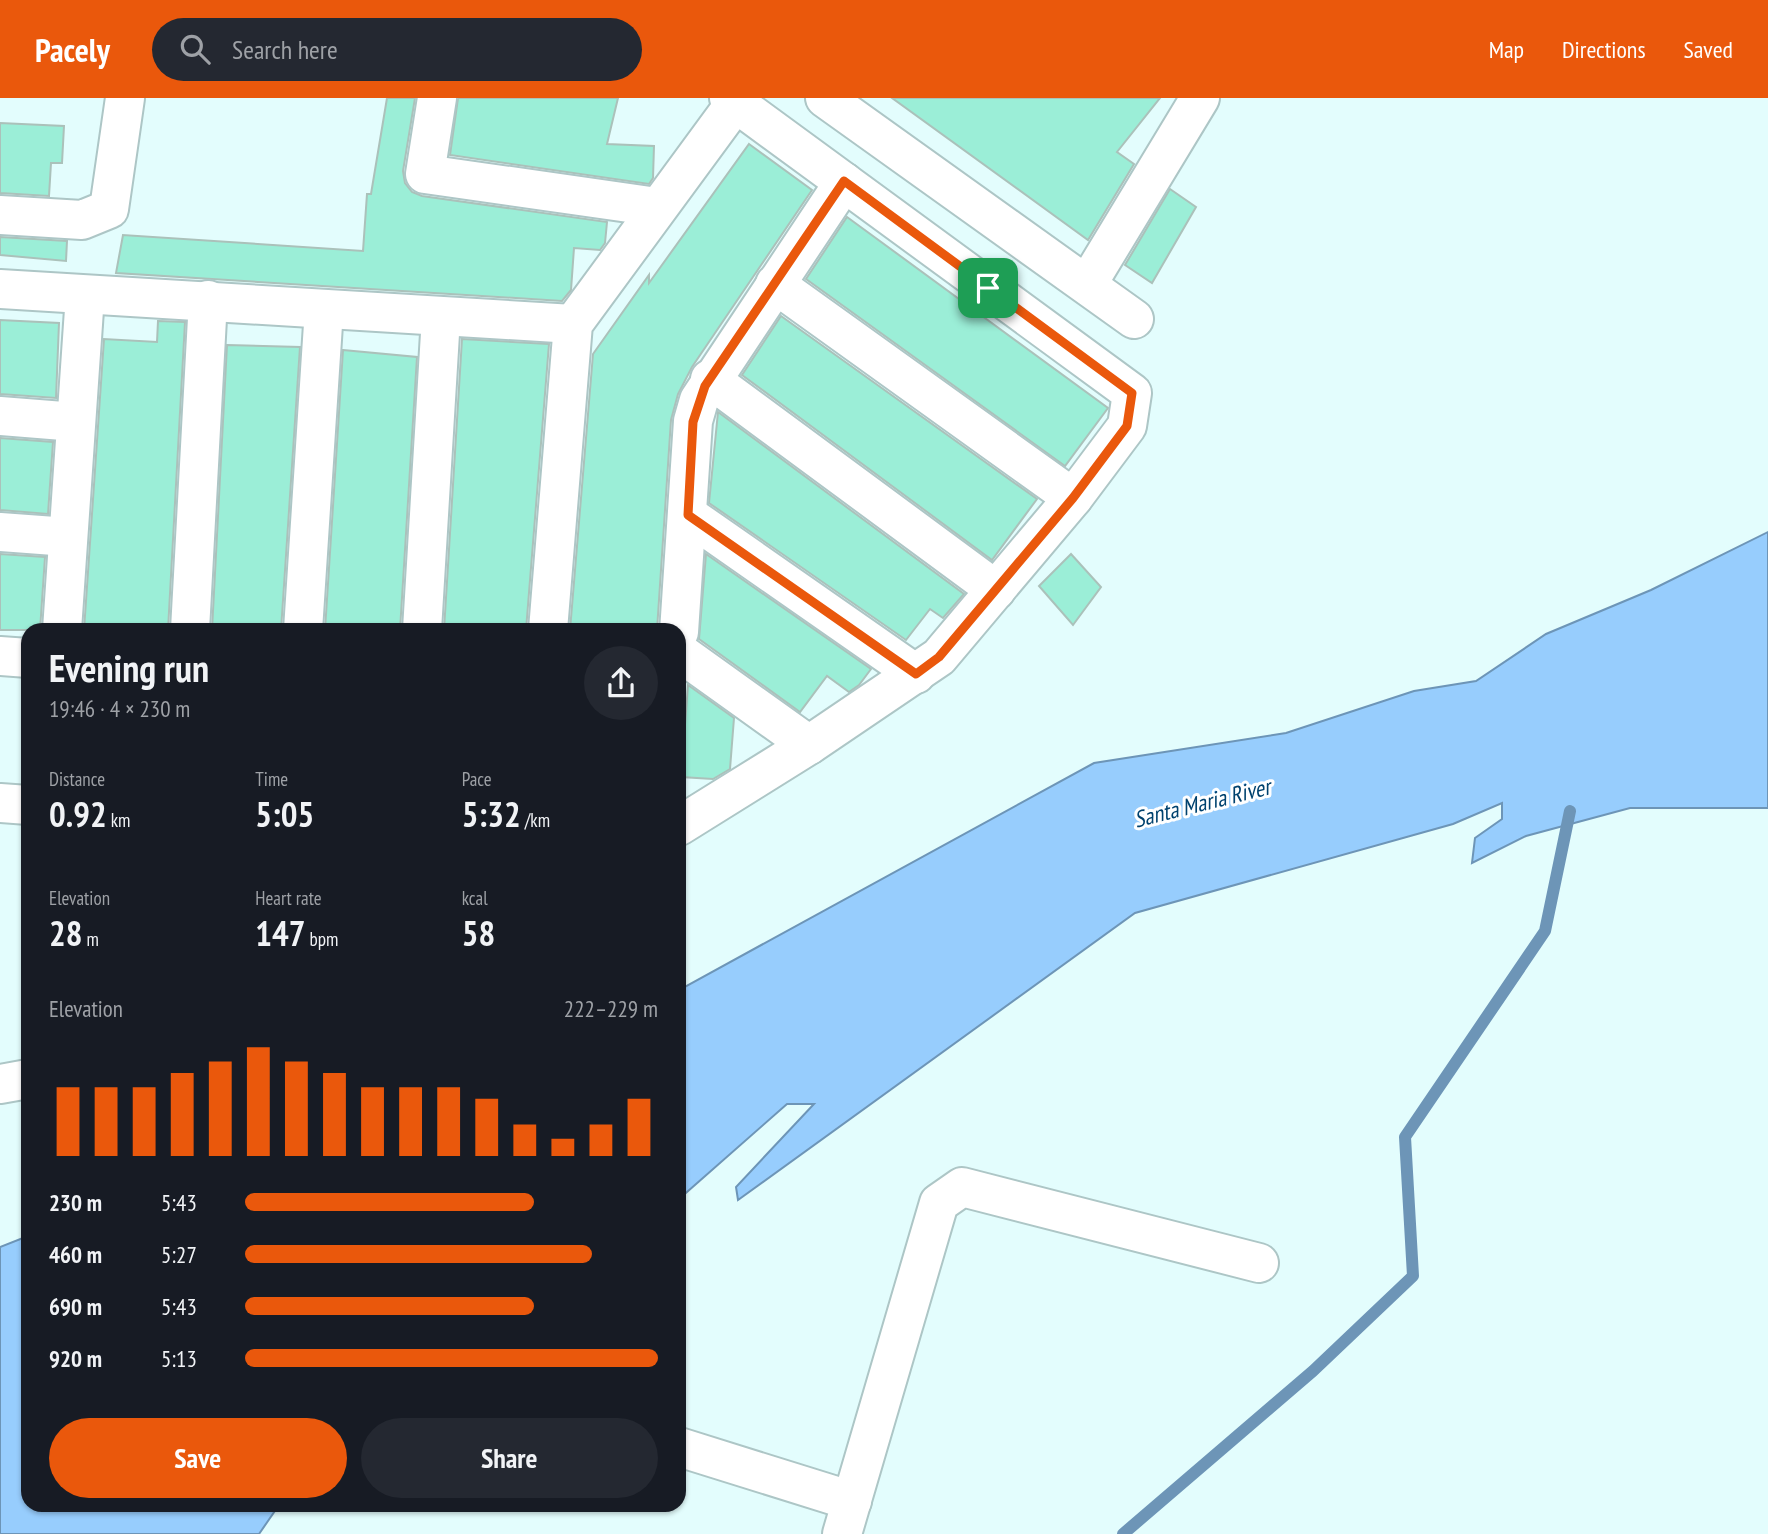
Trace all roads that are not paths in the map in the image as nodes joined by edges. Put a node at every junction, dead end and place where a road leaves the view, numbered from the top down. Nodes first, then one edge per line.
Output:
1 (125, 98) edge
2 (437, 98) edge
3 (825, 98) edge
4 (1200, 98) edge
5 (735, 100) edge
6 (844, 181) junction
7 (657, 207) junction
8 (0, 215) edge
9 (1088, 283) junction
10 (775, 284) junction
11 (0, 289) edge
12 (85, 295) junction
13 (208, 300) junction
14 (324, 309) junction
15 (441, 317) junction
16 (1135, 319) dead end
17 (573, 324) junction
18 (710, 379) junction
19 (0, 416) edge
20 (76, 422) junction
21 (1073, 498) junction
22 (688, 515) junction
23 (0, 533) edge
24 (68, 537) junction
25 (996, 590) junction
26 (62, 623) edge
27 (190, 623) edge
28 (303, 623) edge
29 (422, 623) edge
30 (549, 623) edge
31 (680, 623) edge
32 (0, 656) edge
33 (686, 657) edge
34 (21, 658) edge
35 (916, 674) junction
36 (809, 745) junction
37 (0, 803) edge
38 (21, 804) edge
39 (686, 822) edge
40 (21, 1080) edge
41 (0, 1083) edge
42 (1259, 1263) dead end
43 (686, 1450) edge
44 (847, 1518) edge

1 - 8 street
2 - 7 street
3 - 9 street
4 - 9 street
5 - 6 street
5 - 7 street
6 - 10 street
6 - 21 street
7 - 17 street
9 - 16 street
10 - 18 street
10 - 21 street
11 - 12 street
12 - 13 street
12 - 20 street
13 - 14 street
13 - 27 street
14 - 15 street
14 - 28 street
15 - 17 street
15 - 29 street
17 - 30 street
18 - 22 street
18 - 25 street
19 - 20 street
20 - 24 street
21 - 25 street
22 - 31 street
22 - 35 street
23 - 24 street
24 - 26 street
25 - 35 street
32 - 34 street
33 - 36 street
35 - 36 street
36 - 39 street
37 - 38 street
40 - 41 street
42 - 44 street
43 - 44 street

